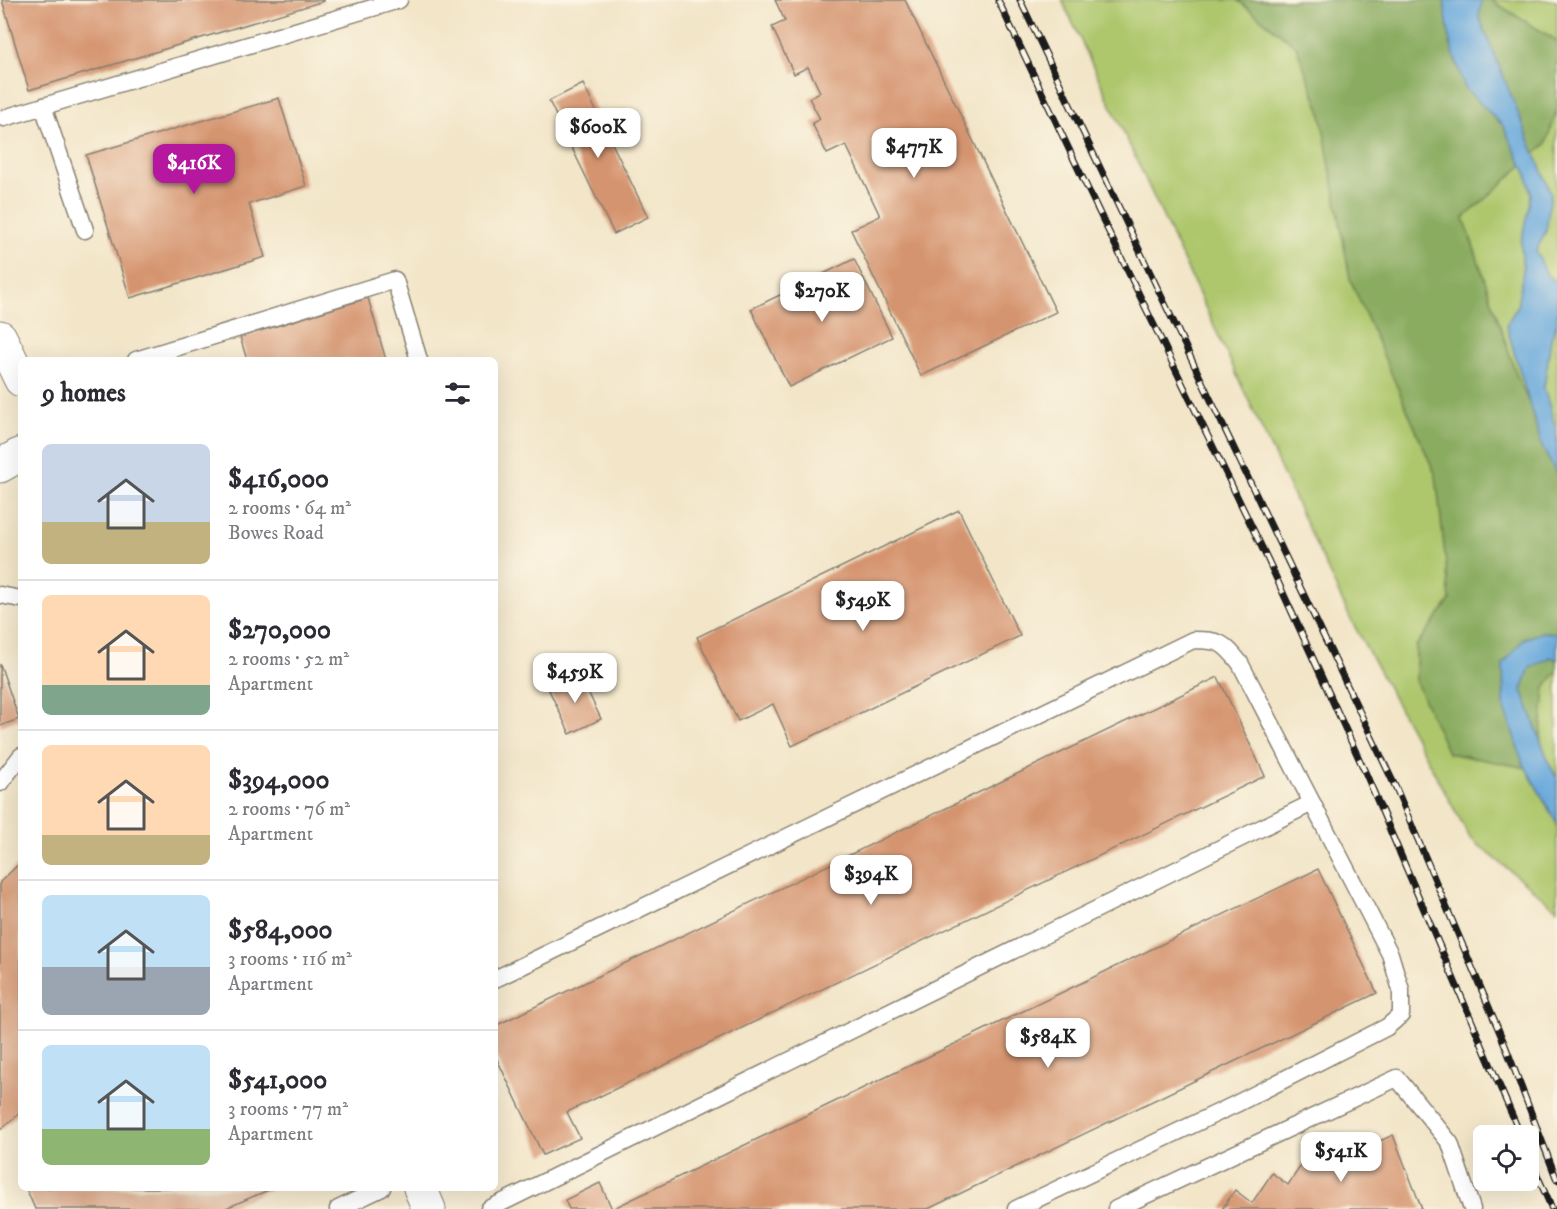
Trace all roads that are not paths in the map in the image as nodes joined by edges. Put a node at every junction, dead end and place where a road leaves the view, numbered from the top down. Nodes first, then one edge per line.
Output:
1 (399, 0) edge
2 (43, 106) junction
3 (1, 113) edge
4 (85, 230) dead end
5 (0, 337) edge
6 (159, 356) edge
7 (418, 357) edge
8 (18, 374) edge
9 (18, 455) edge
10 (0, 466) edge
11 (0, 595) edge
12 (18, 598) edge
13 (18, 760) edge
14 (0, 783) edge
15 (1312, 803) junction
16 (498, 978) edge
17 (376, 1191) edge
18 (421, 1191) edge
19 (338, 1209) edge
20 (429, 1209) edge
21 (489, 1209) edge
22 (1016, 1209) edge
23 (1116, 1209) edge
24 (1472, 1209) edge

1 - 2 lane
2 - 3 lane
2 - 4 lane
5 - 8 street
6 - 7 lane
9 - 10 street
11 - 12 lane
13 - 14 lane
15 - 16 lane
15 - 21 lane
15 - 22 lane
17 - 19 lane
18 - 20 street
23 - 24 lane

